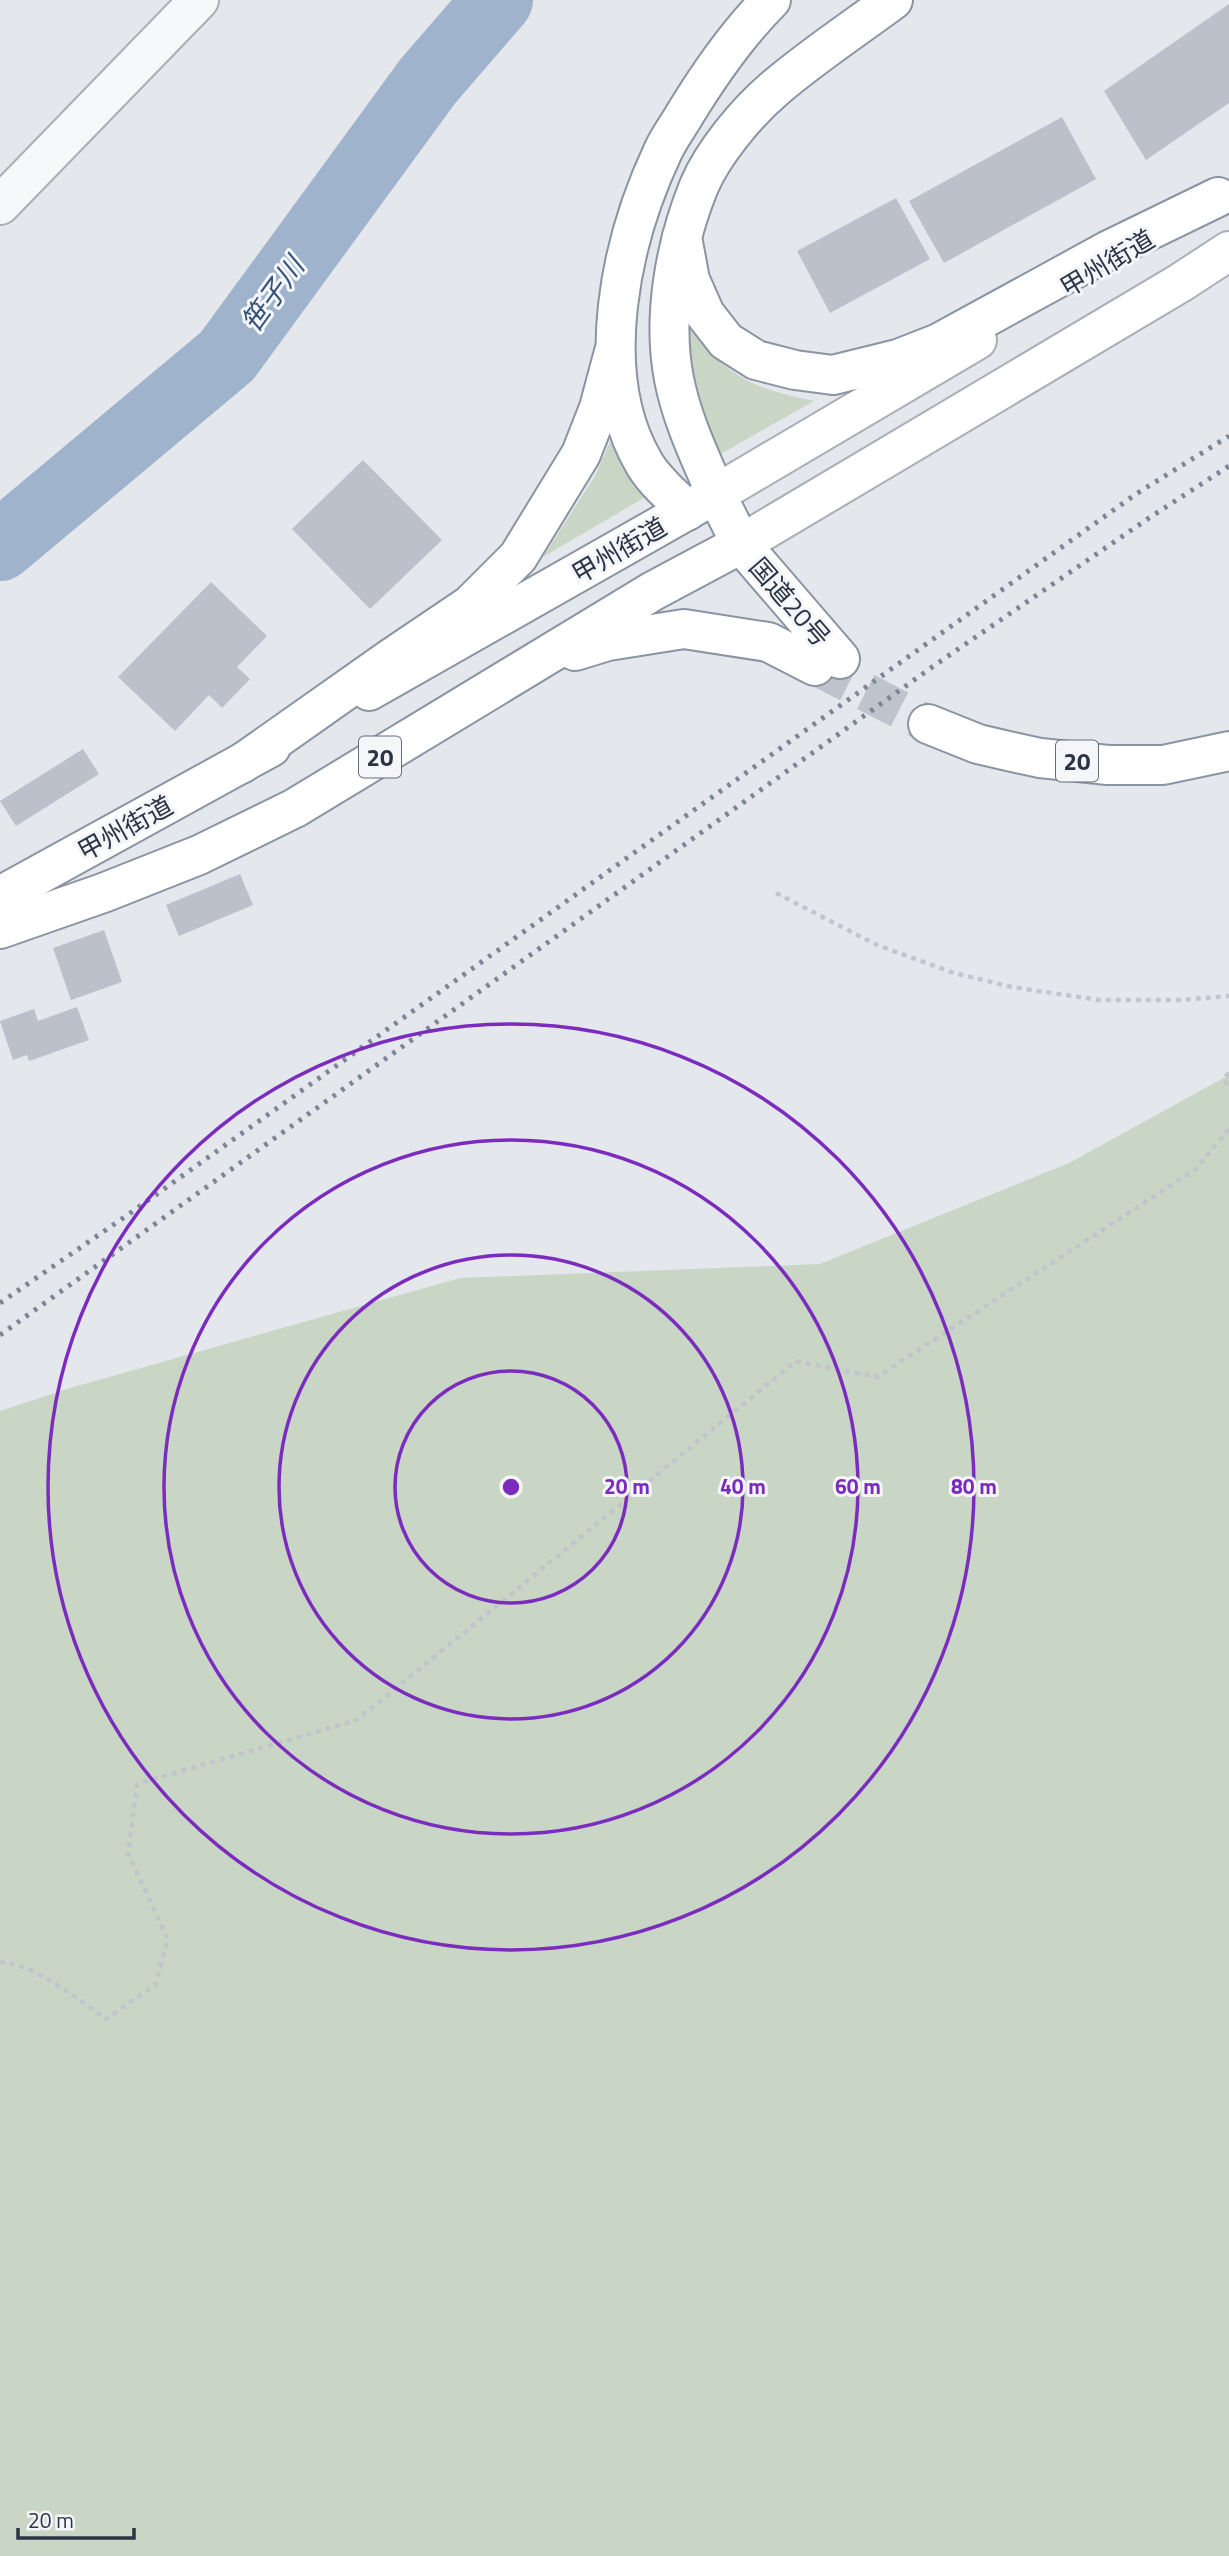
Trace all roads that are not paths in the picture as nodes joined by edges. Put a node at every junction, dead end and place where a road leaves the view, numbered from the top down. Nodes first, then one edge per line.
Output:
1 (199, 0) edge
2 (771, 0) edge
3 (893, 0) edge
4 (1224, 194) edge
5 (0, 205) edge
6 (682, 237) junction
7 (1229, 251) edge
8 (614, 352) junction
9 (701, 503) junction
10 (741, 544) junction
11 (534, 663) junction
12 (928, 724) tunnel mouth
13 (1229, 751) edge
14 (241, 764) junction
15 (0, 896) edge
16 (0, 929) edge

1 - 5 street
2 - 8 main road
3 - 6 main road
4 - 6 main road
4 - 9 main road, 甲州街道
6 - 9 main road
7 - 10 main road, 甲州街道
8 - 9 main road, 国道20号
8 - 14 main road
9 - 10 main road, 国道20号
9 - 14 main road, 甲州街道 / 20
10 - 11 main road, 甲州街道 / 20
10 - 11 main road, 国道20号
11 - 16 main road, 甲州街道 / 20
12 - 13 main road, 20
14 - 15 main road, 甲州街道 / 20

